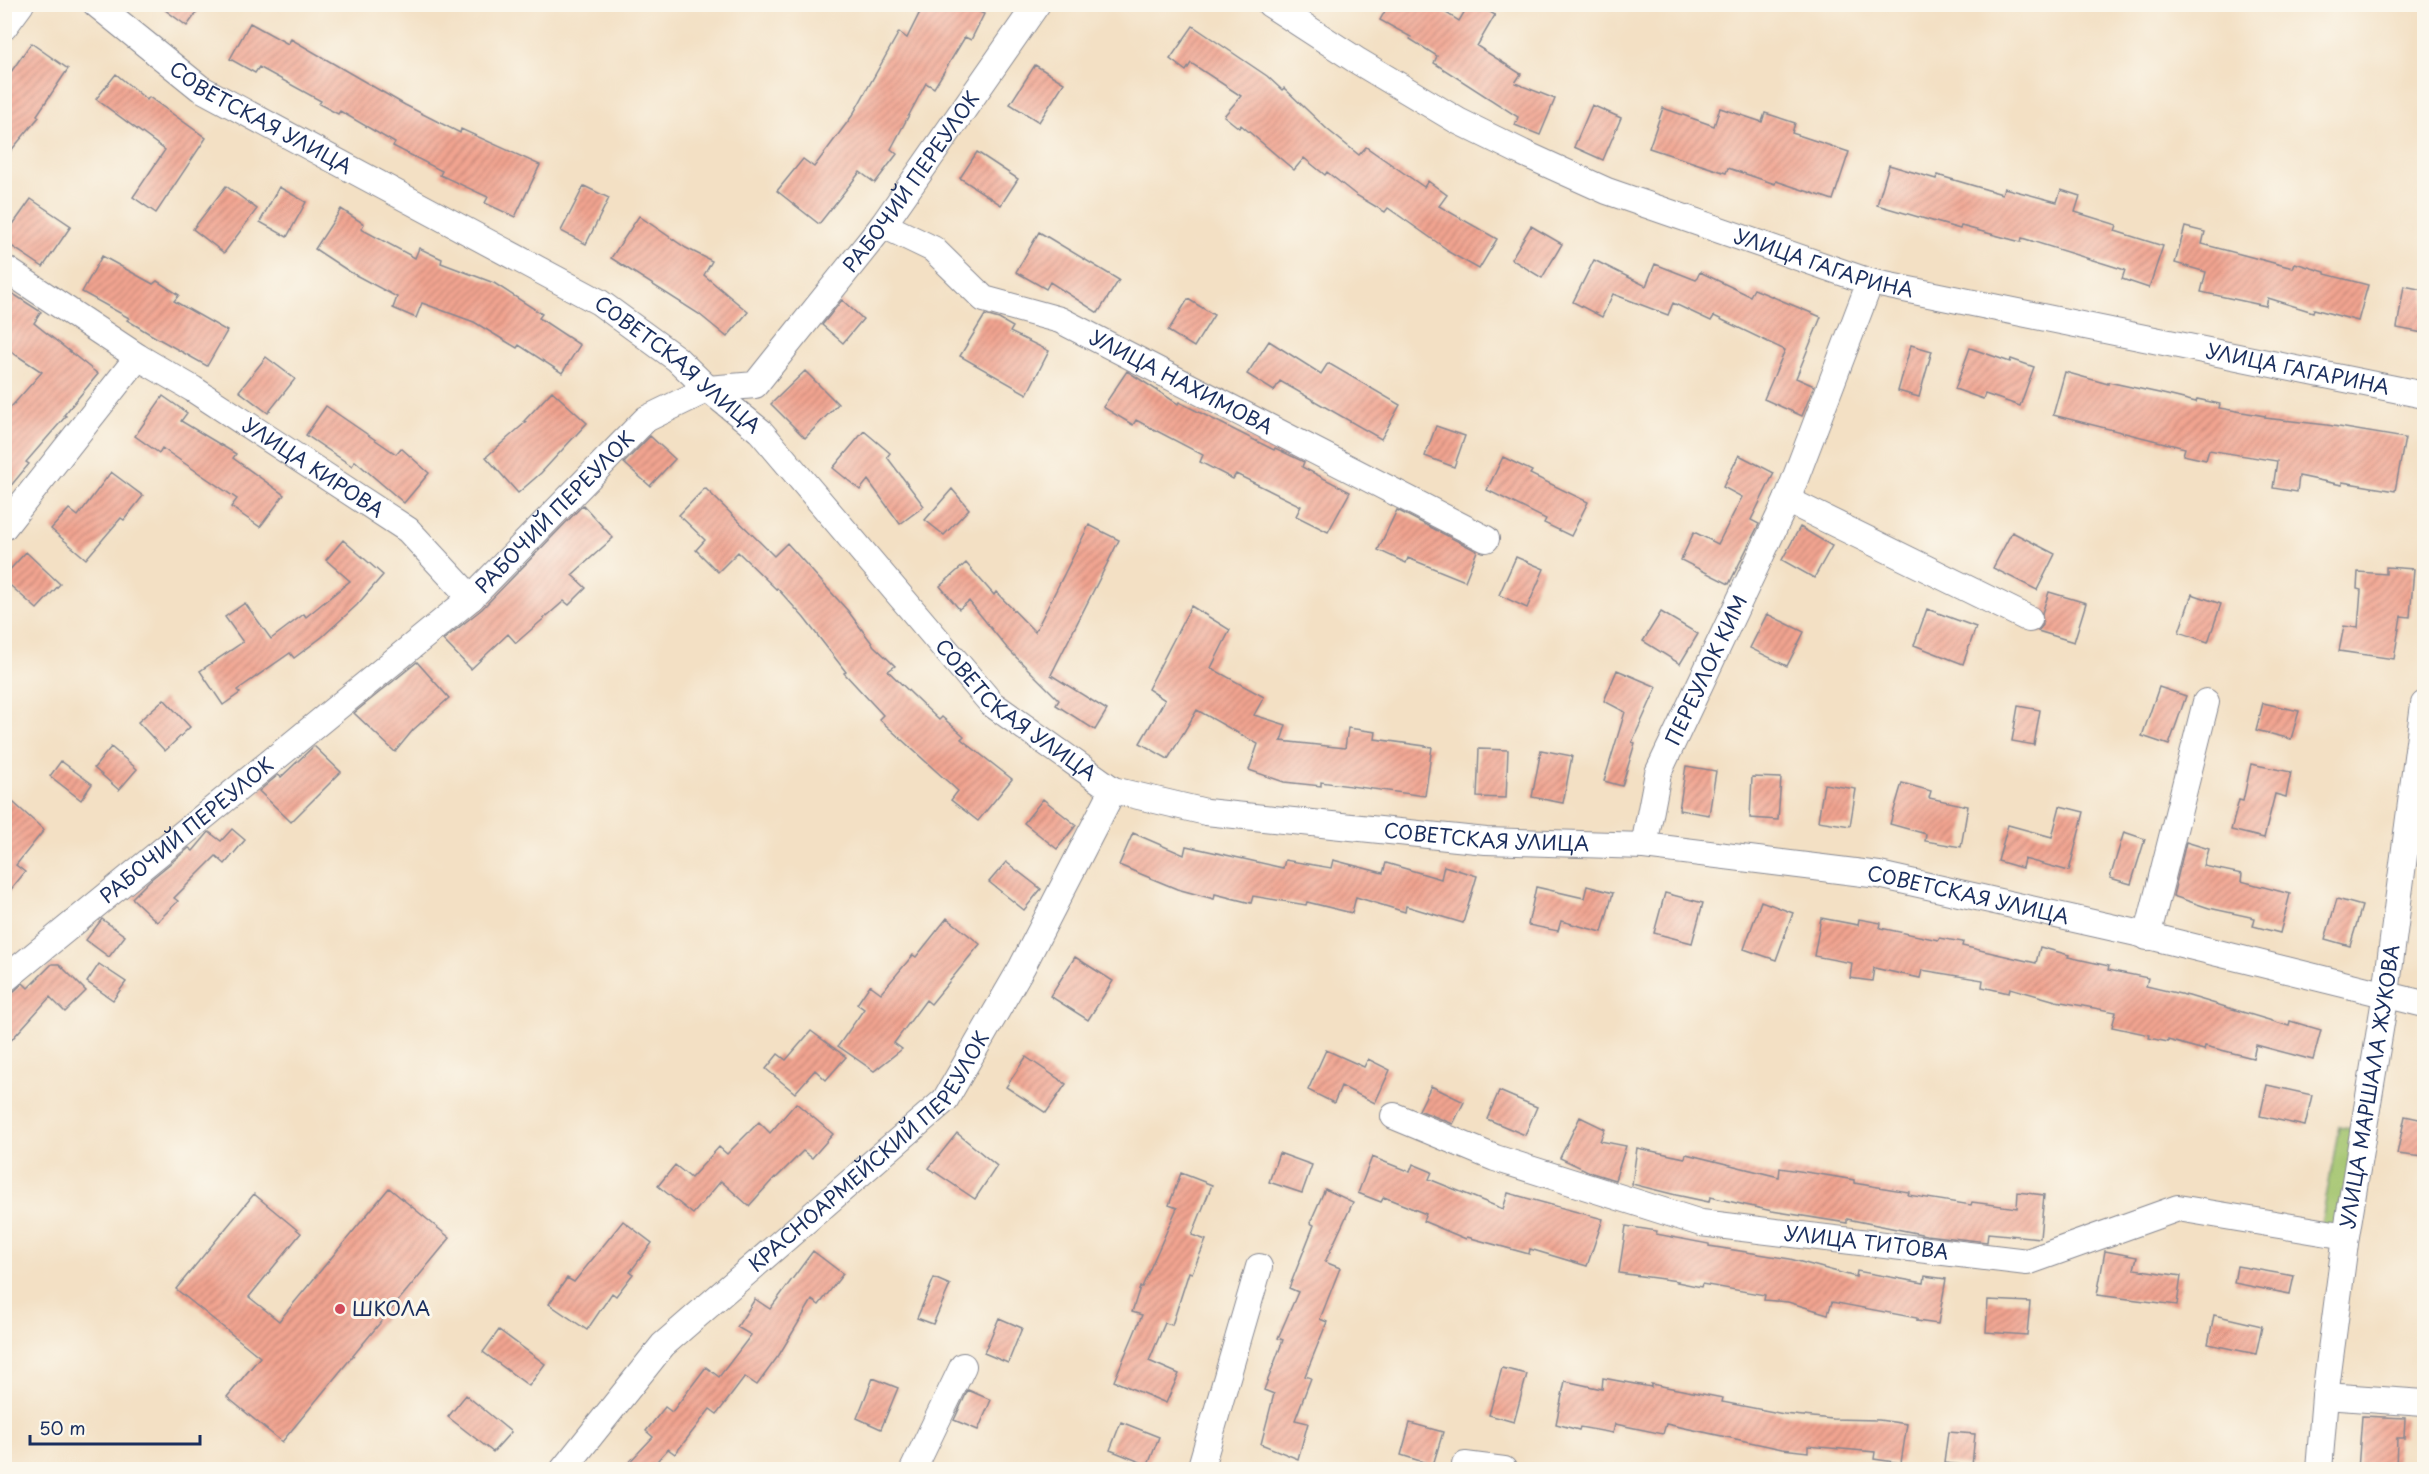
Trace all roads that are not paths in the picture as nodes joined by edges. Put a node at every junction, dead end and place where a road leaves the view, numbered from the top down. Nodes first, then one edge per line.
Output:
1 (21, 4) edge
2 (96, 4) edge
3 (1037, 4) edge
4 (1270, 4) edge
5 (4, 27) edge
6 (883, 225) junction
7 (4, 268) edge
8 (1870, 282) junction
9 (138, 357) junction
10 (708, 389) junction
11 (2424, 395) edge
12 (1787, 500) junction
13 (4, 527) edge
14 (1486, 539) dead end
15 (471, 598) junction
16 (2029, 619) dead end
17 (2206, 702) dead end
18 (2424, 704) edge
19 (1113, 790) junction
20 (1644, 846) junction
21 (2146, 937) junction
22 (4, 980) edge
23 (2386, 993) junction
24 (2424, 1004) edge
25 (1394, 1116) dead end
26 (2346, 1236) junction
27 (1259, 1267) dead end
28 (963, 1366) dead end
29 (2325, 1396) junction
30 (2424, 1403) edge
31 (1466, 1465) dead end
32 (563, 1470) edge
33 (913, 1470) edge
34 (1200, 1470) edge
35 (1504, 1470) edge
36 (2319, 1470) edge

1 - 5 street
2 - 10 street, СОВЕТСКАЯ УЛИЦА
3 - 6 street, РАБОЧИЙ ПЕРЕУЛОК
4 - 8 street, УЛИЦА ГАГАРИНА
6 - 10 street, РАБОЧИЙ ПЕРЕУЛОК
6 - 14 street, УЛИЦА НАХИМОВА
7 - 9 street, УЛИЦА КИРОВА
8 - 11 street, УЛИЦА ГАГАРИНА
8 - 12 street, ПЕРЕУЛОК КИМ
9 - 13 street
9 - 15 street, УЛИЦА КИРОВА
10 - 15 street, РАБОЧИЙ ПЕРЕУЛОК
10 - 19 street, СОВЕТСКАЯ УЛИЦА
12 - 16 street
12 - 20 street, ПЕРЕУЛОК КИМ
15 - 22 street, РАБОЧИЙ ПЕРЕУЛОК
17 - 21 street
18 - 23 street, УЛИЦА МАРШАЛА ЖУКОВА
19 - 20 street, СОВЕТСКАЯ УЛИЦА
19 - 32 street, КРАСНОАРМЕЙСКИЙ ПЕРЕУЛОК
20 - 21 street, СОВЕТСКАЯ УЛИЦА
21 - 23 street, СОВЕТСКАЯ УЛИЦА
23 - 24 street, СОВЕТСКАЯ УЛИЦА
23 - 26 street, УЛИЦА МАРШАЛА ЖУКОВА
25 - 26 street, УЛИЦА ТИТОВА
26 - 29 street, УЛИЦА МАРШАЛА ЖУКОВА
27 - 34 street
28 - 33 street
29 - 30 street
29 - 36 street, УЛИЦА МАРШАЛА ЖУКОВА
31 - 35 street

